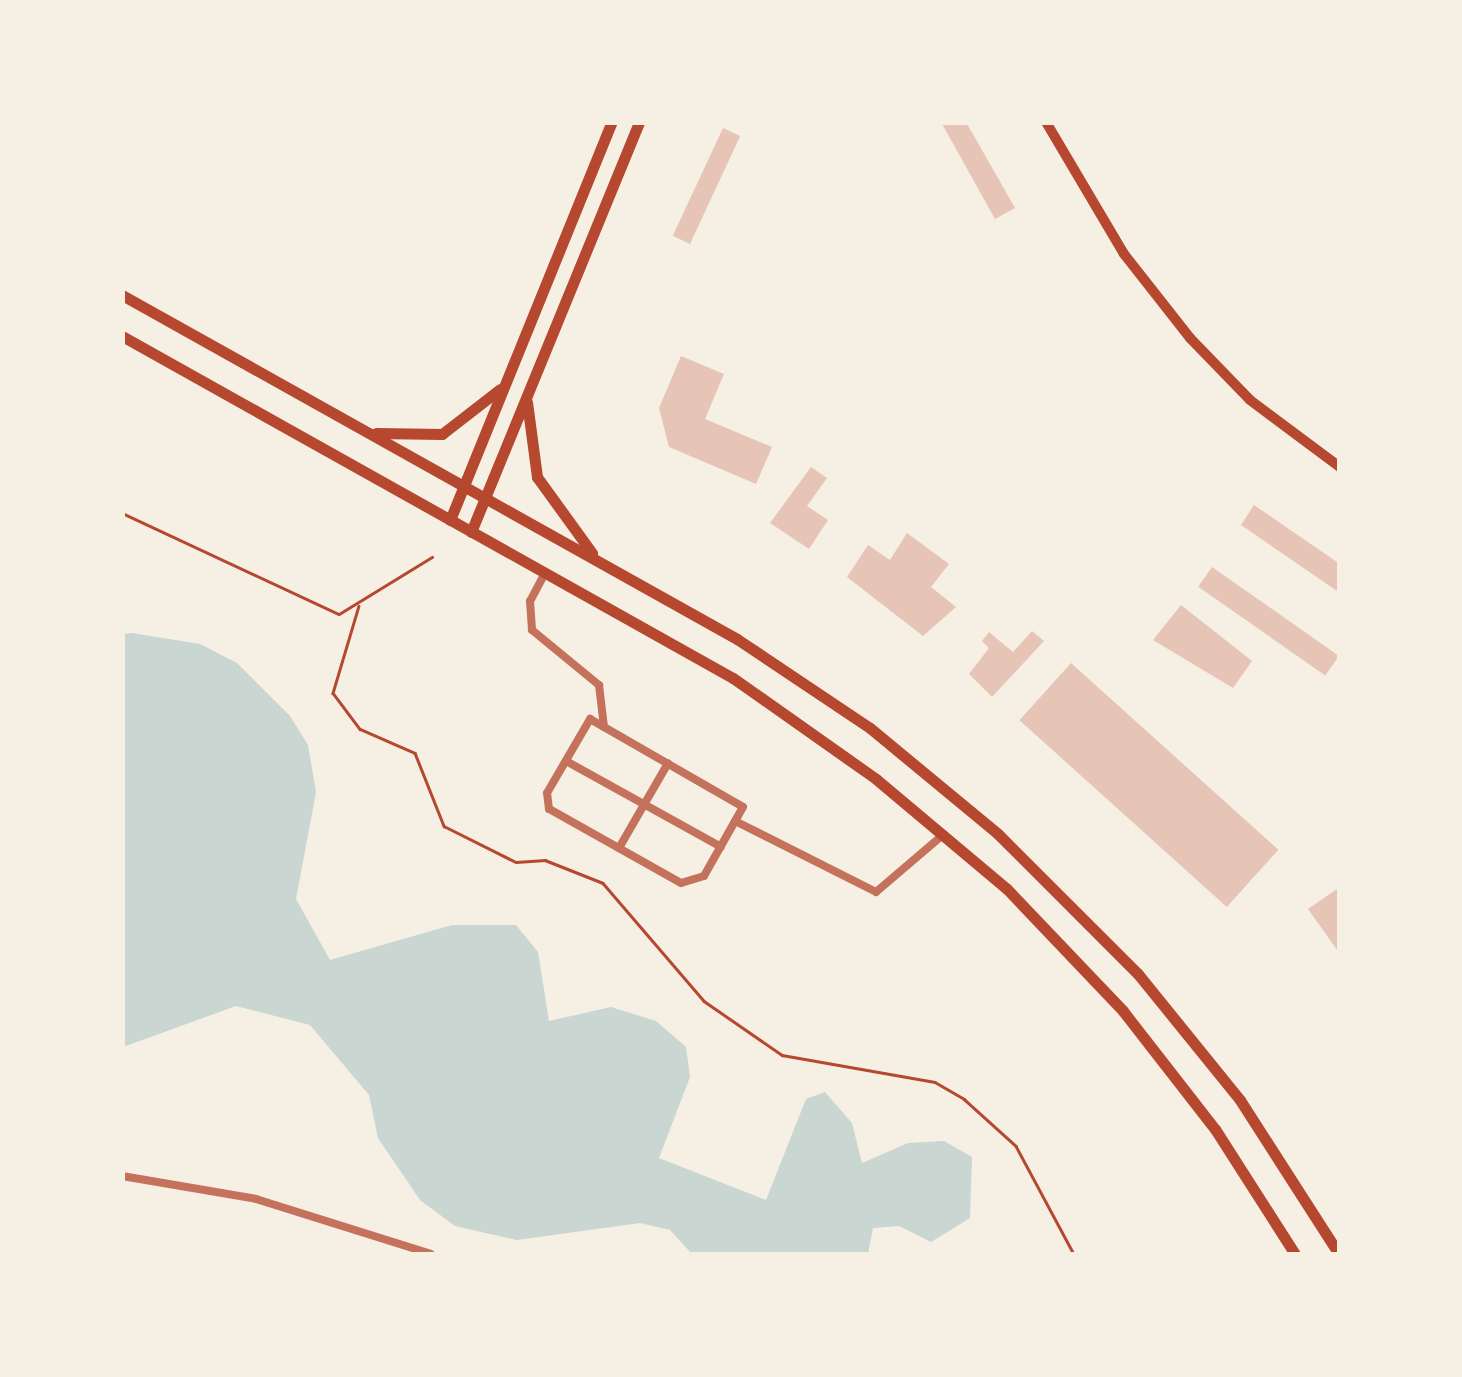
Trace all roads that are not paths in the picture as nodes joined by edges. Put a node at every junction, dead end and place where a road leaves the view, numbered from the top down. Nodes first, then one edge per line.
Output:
1 (612, 122) edge
2 (640, 122) edge
3 (1046, 122) edge
4 (122, 295) edge
5 (122, 336) edge
6 (506, 382) junction
7 (528, 390) junction
8 (361, 429) junction
9 (1340, 467) edge
10 (464, 487) junction
11 (485, 500) junction
12 (450, 520) junction
13 (471, 532) junction
14 (598, 560) junction
15 (545, 573) junction
16 (604, 727) junction
17 (566, 761) junction
18 (668, 763) junction
19 (645, 804) junction
20 (735, 821) junction
21 (944, 834) junction
22 (721, 846) junction
23 (619, 848) junction
24 (122, 1176) edge
25 (432, 1254) edge
26 (1295, 1254) edge
27 (1339, 1254) edge

1 - 6 main road
2 - 7 main road
3 - 9 main road
4 - 8 main road
5 - 12 main road
6 - 8 main road
6 - 10 main road
7 - 11 main road
7 - 14 main road
8 - 10 main road
10 - 11 main road
10 - 12 main road
11 - 13 main road
11 - 14 main road
12 - 13 main road
13 - 15 main road
14 - 27 main road
15 - 16 street
15 - 21 main road
16 - 17 street
16 - 18 street
17 - 19 street
17 - 23 street
18 - 19 street
18 - 20 street
19 - 22 street
19 - 23 street
20 - 21 street
20 - 22 street
21 - 26 main road
22 - 23 street
24 - 25 street

